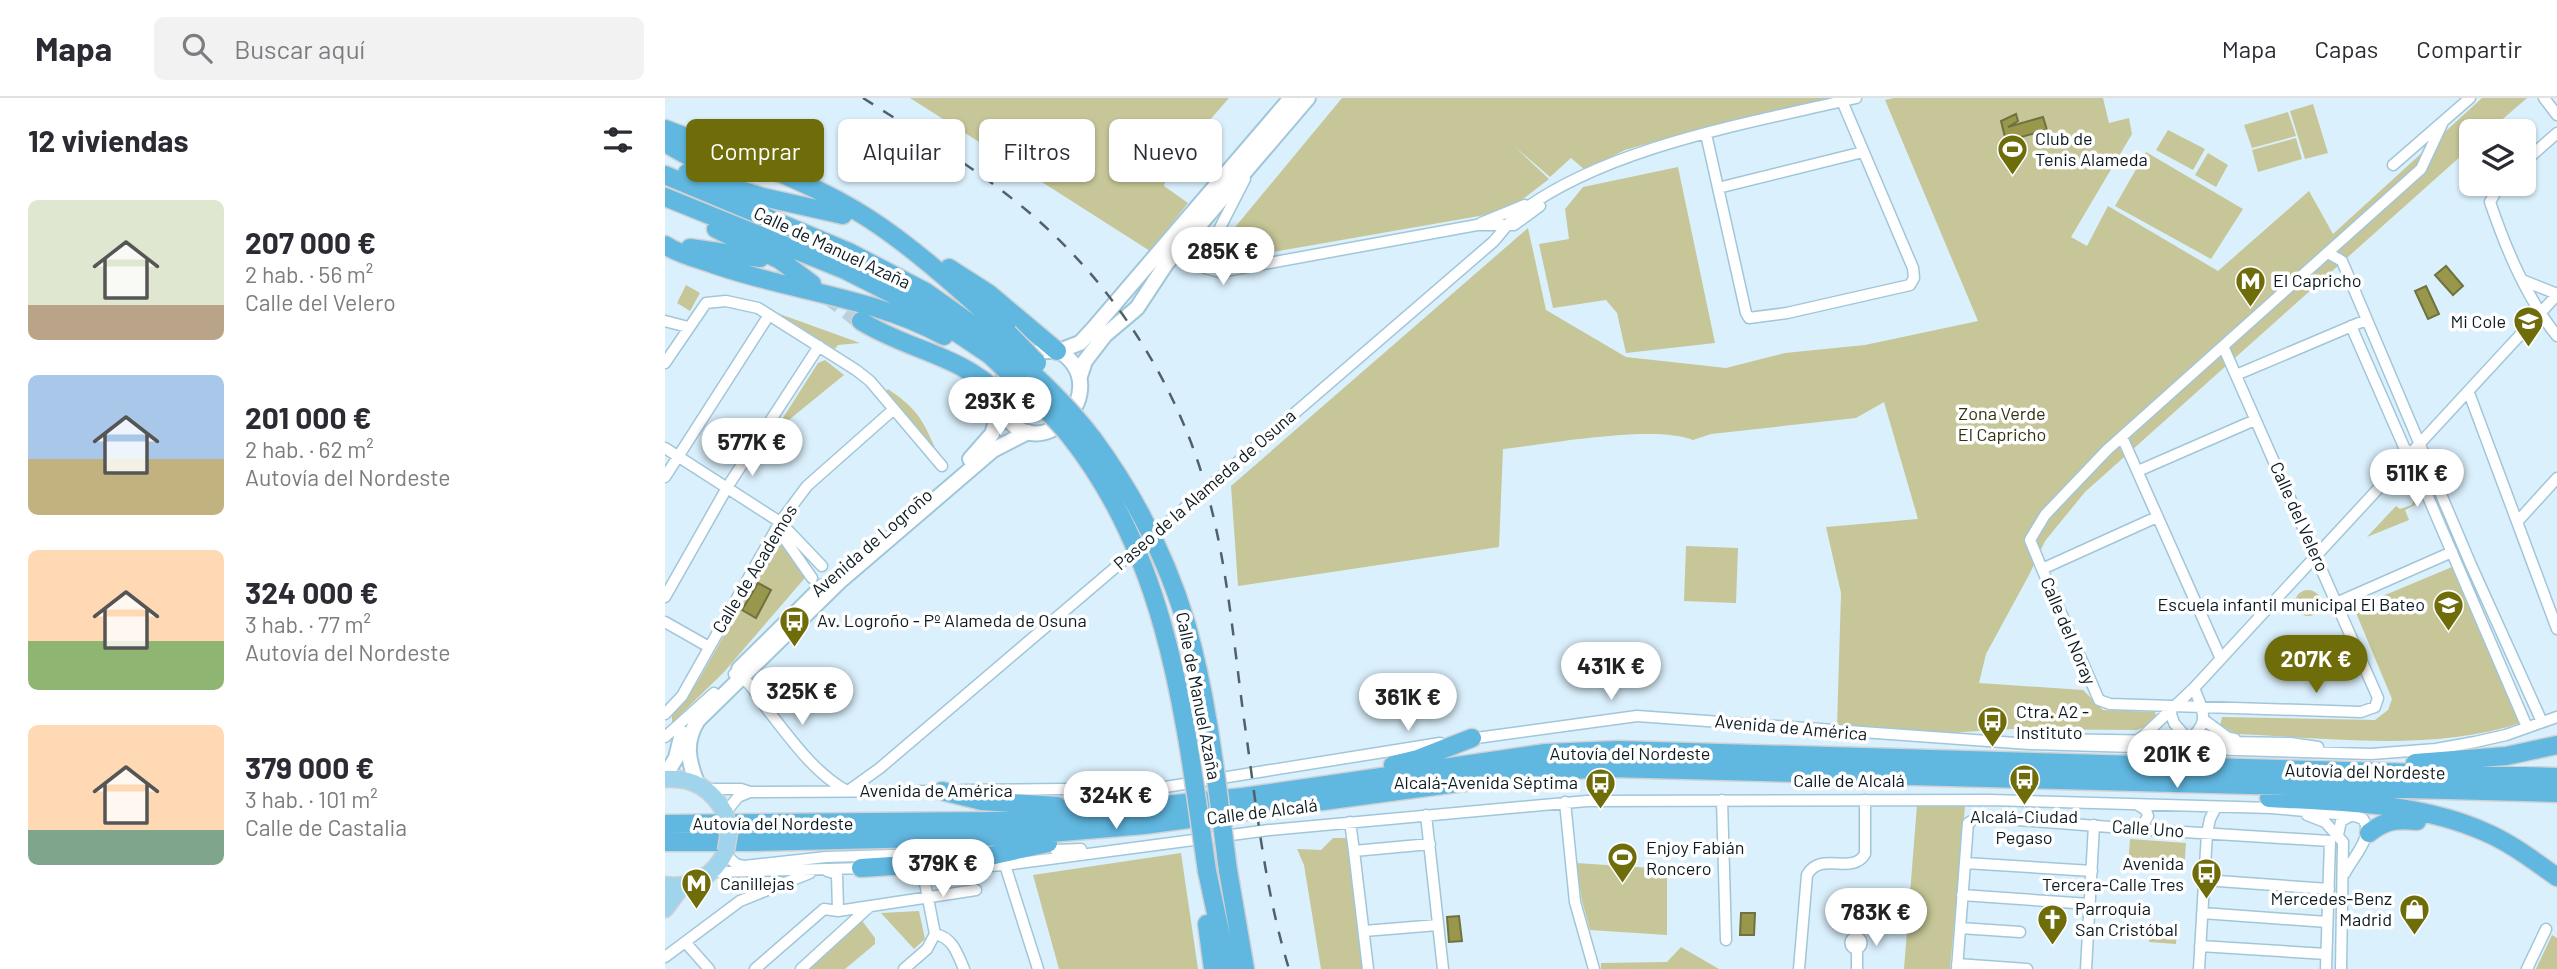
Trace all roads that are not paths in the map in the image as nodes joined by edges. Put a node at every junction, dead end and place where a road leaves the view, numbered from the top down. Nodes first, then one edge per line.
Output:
1 (1291, 98) edge
2 (1308, 98) edge
3 (1856, 98) edge
4 (2470, 98) edge
5 (2544, 98) edge
6 (1842, 102) junction
7 (2458, 102) edge
8 (2557, 115) edge
9 (2443, 122) junction
10 (665, 129) edge
11 (2557, 132) edge
12 (1706, 134) junction
13 (665, 143) edge
14 (2536, 151) edge
15 (1863, 152) junction
16 (2393, 165) dead end
17 (665, 166) edge
18 (1250, 166) junction
19 (665, 175) edge
20 (1718, 188) junction
21 (1558, 189) junction
22 (2493, 196) edge
23 (665, 197) edge
24 (763, 197) junction
25 (1541, 199) junction
26 (665, 205) edge
27 (843, 215) dead end
28 (1477, 225) junction
29 (1509, 225) junction
30 (1181, 227) junction
31 (1197, 227) junction
32 (665, 243) edge
33 (1207, 253) junction
34 (2328, 253) junction
35 (1173, 256) junction
36 (1262, 262) junction
37 (944, 265) dead end
38 (2522, 279) junction
39 (2557, 295) edge
40 (2540, 314) junction
41 (769, 315) junction
42 (2366, 320) junction
43 (665, 321) edge
44 (862, 321) tunnel mouth
45 (2351, 326) junction
46 (688, 327) junction
47 (2557, 336) edge
48 (819, 346) junction
49 (2223, 346) junction
50 (996, 349) junction
51 (1058, 351) junction
52 (665, 363) edge
53 (2236, 375) junction
54 (1080, 376) junction
55 (2469, 393) junction
56 (1000, 401) junction
57 (894, 409) junction
58 (2255, 419) junction
59 (1028, 432) junction
60 (2122, 437) junction
61 (2419, 446) junction
62 (665, 447) edge
63 (678, 455) junction
64 (2410, 455) junction
65 (942, 466) dead end
66 (2138, 471) junction
67 (665, 477) edge
68 (2557, 478) edge
69 (728, 486) junction
70 (2157, 517) junction
71 (2518, 521) junction
72 (780, 522) junction
73 (2454, 526) junction
74 (2452, 552) junction
75 (2316, 555) junction
76 (2471, 565) junction
77 (822, 566) dead end
78 (2042, 569) junction
79 (812, 578) dead end
80 (665, 597) edge
81 (2336, 603) junction
82 (665, 622) edge
83 (2557, 629) edge
84 (709, 647) junction
85 (2221, 659) junction
86 (739, 676) junction
87 (2194, 688) junction
88 (714, 693) junction
89 (2203, 706) junction
90 (2173, 708) junction
91 (665, 714) edge
92 (2557, 717) edge
93 (2204, 720) junction
94 (2542, 722) junction
95 (2527, 727) junction
96 (665, 737) edge
97 (1472, 738) junction
98 (2140, 739) junction
99 (2188, 740) junction
100 (1997, 741) junction
101 (2249, 742) junction
102 (2557, 745) edge
103 (2170, 748) junction
104 (2221, 750) junction
105 (2371, 754) junction
106 (2364, 772) junction
107 (1816, 773) junction
108 (2557, 776) edge
109 (665, 778) edge
110 (1334, 783) junction
111 (702, 786) junction
112 (847, 791) junction
113 (942, 791) junction
114 (750, 792) junction
115 (2557, 793) edge
116 (1723, 800) junction
117 (1865, 800) junction
118 (1565, 802) junction
119 (2137, 805) junction
120 (2216, 807) junction
121 (2272, 808) junction
122 (725, 813) junction
123 (1094, 813) junction
124 (1426, 815) junction
125 (2357, 816) junction
126 (1350, 822) junction
127 (665, 824) edge
128 (1144, 825) junction
129 (2094, 825) junction
130 (2136, 830) junction
131 (2207, 833) junction
132 (2366, 838) junction
133 (2337, 839) junction
134 (665, 842) edge
135 (1179, 842) junction
136 (1430, 844) junction
137 (1056, 850) dead end
138 (1354, 851) junction
139 (725, 853) junction
140 (960, 853) dead end
141 (1965, 863) junction
142 (1005, 866) junction
143 (861, 868) junction
144 (922, 868) junction
145 (820, 870) junction
146 (2092, 871) junction
147 (711, 872) junction
148 (2343, 877) junction
149 (2557, 877) edge
150 (1208, 879) junction
151 (2204, 880) junction
152 (665, 885) edge
153 (682, 886) junction
154 (2329, 889) junction
155 (2557, 889) edge
156 (977, 890) dead end
157 (1962, 895) junction
158 (927, 898) junction
159 (2089, 904) junction
160 (870, 906) junction
161 (665, 909) edge
162 (838, 911) junction
163 (2202, 914) junction
164 (2327, 922) junction
165 (1439, 925) junction
166 (1960, 928) junction
167 (2546, 929) dead end
168 (1364, 931) junction
169 (2020, 932) dead end
170 (935, 934) junction
171 (1726, 940) dead end
172 (685, 942) junction
173 (2200, 946) junction
174 (1857, 948) dead end
175 (2326, 954) junction
176 (665, 957) edge
177 (763, 967) edge
178 (1957, 967) edge
179 (709, 969) edge
180 (801, 969) edge
181 (904, 969) edge
182 (964, 969) edge
183 (1038, 969) edge
184 (1213, 969) edge
185 (1228, 969) edge
186 (1245, 969) edge
187 (1368, 969) edge
188 (1443, 969) edge
189 (1594, 969) edge
190 (1799, 969) edge
191 (1857, 969) edge
192 (2027, 969) edge
193 (2086, 969) edge
194 (2199, 969) edge
195 (2326, 969) edge
196 (2341, 969) edge
197 (2527, 969) edge

1 - 30 main road
2 - 18 main road
3 - 6 street, Paseo de la Alameda de Osuna
4 - 7 street
5 - 8 street
6 - 12 street, Paseo de la Alameda de Osuna
6 - 15 street
7 - 9 street
9 - 16 street
9 - 34 street
10 - 50 highway
11 - 14 street
12 - 20 street
12 - 21 street, Paseo de la Alameda de Osuna
13 - 24 highway
15 - 20 street
15 - 20 street
17 - 24 highway
18 - 31 main road
18 - 33 street
19 - 50 highway, Calle de Manuel Azaña
21 - 25 street, Paseo de la Alameda de Osuna
21 - 29 street
22 - 38 street
23 - 50 highway, Calle de Manuel Azaña
24 - 27 highway
25 - 28 street
25 - 29 street, Paseo de la Alameda de Osuna
26 - 32 highway
28 - 29 street
28 - 36 street
29 - 112 street, Paseo de la Alameda de Osuna
30 - 31 street
30 - 51 main road
31 - 33 street
31 - 35 main road
32 - 50 highway
33 - 36 street
34 - 42 street
34 - 49 street
35 - 36 street
35 - 54 main road
37 - 51 highway
38 - 39 street
38 - 40 street
39 - 40 street
40 - 47 street
40 - 55 street
41 - 46 street
41 - 48 street
41 - 63 street
42 - 45 street
42 - 61 street
43 - 46 street
44 - 56 highway
45 - 53 street
45 - 64 street
46 - 52 street
48 - 57 street
48 - 69 street
49 - 53 street, Calle del Velero
49 - 60 street
50 - 150 highway, Calle de Manuel Azaña, bridge
50 - 186 highway, Calle de Manuel Azaña, bridge
51 - 54 main road
51 - 56 main road
53 - 58 street, Calle del Velero
54 - 59 main road
55 - 61 street
55 - 71 street
56 - 59 main road
56 - 86 main road, Avenida de Logroño
57 - 65 street
57 - 72 street, Calle de Academos
58 - 66 street
58 - 75 street, Calle del Velero
59 - 86 main road, Avenida de Logroño
60 - 66 street
60 - 78 street
61 - 64 street
61 - 73 street
62 - 63 street
63 - 67 street
63 - 69 street
64 - 74 street
64 - 75 street
66 - 70 street
68 - 71 street
69 - 72 street
69 - 80 street
70 - 78 street, Calle del Noray
70 - 85 street
71 - 83 street
72 - 77 street
72 - 79 street
72 - 84 street, Calle de Academos
73 - 74 street
73 - 76 street
74 - 76 street
74 - 81 street
74 - 95 street
75 - 81 street, Calle del Velero
75 - 85 street
76 - 94 street
78 - 90 street, Calle del Noray
81 - 89 street, Calle del Velero
82 - 84 street
84 - 91 street, Calle de Academos
85 - 87 street
86 - 88 main road, Avenida de Logroño
86 - 111 main road, Avenida de Logroño
86 - 112 street
87 - 89 street
87 - 90 street
88 - 96 street, Avenida de Logroño
88 - 109 main road, Avenida de Logroño
89 - 90 street, Calle del Velero
89 - 93 street
90 - 98 street
90 - 99 street
92 - 94 street, Avenida de América
93 - 99 street
93 - 101 street
94 - 95 street, Avenida de América
95 - 105 street, Avenida de América
97 - 100 street, Avenida de América
97 - 110 highway
97 - 113 street, Avenida de América
98 - 99 street, Avenida de América
98 - 100 street, Avenida de América
99 - 101 street, Avenida de América
99 - 103 street
99 - 104 street
100 - 103 street, Avenida de América
101 - 105 street, Avenida de América
102 - 106 highway
103 - 104 street, Avenida de América
104 - 105 street, Avenida de América
106 - 108 highway, Autovía del Nordeste
106 - 110 highway, Autovía del Nordeste
107 - 115 highway, Autovía del Nordeste
107 - 128 highway, Autovía del Nordeste
107 - 149 highway
109 - 111 main road
110 - 123 highway, Autovía del Nordeste
111 - 114 street, Avenida de América
111 - 122 main road
112 - 113 street, Avenida de América
112 - 114 street, Avenida de América
113 - 123 highway
114 - 122 street
116 - 117 street, Calle de Alcalá
116 - 118 street, Calle de Alcalá
116 - 171 street
117 - 119 street, Calle de Alcalá
117 - 190 street
118 - 124 street, Calle de Alcalá
118 - 189 street
119 - 120 street, Calle de Alcalá
119 - 130 street
120 - 121 street, Calle de Alcalá
120 - 131 street
121 - 125 street, Calle de Alcalá
121 - 133 street, Calle de Alcalá
122 - 139 main road, bridge
123 - 127 highway, Autovía del Nordeste
124 - 126 street, Calle de Alcalá
124 - 136 street
125 - 132 street
125 - 133 street
126 - 135 street, Calle de Alcalá
126 - 138 street
128 - 134 highway, Autovía del Nordeste
128 - 143 highway
129 - 130 street, Calle Uno
129 - 141 street, Calle Uno
129 - 146 street
130 - 131 street, Calle Uno
131 - 133 street, Calle Uno
131 - 151 street
132 - 133 street
132 - 148 street
132 - 155 highway
133 - 148 street
133 - 154 street
135 - 137 street, Calle de Alcalá
135 - 142 street, Calle de Alcalá
136 - 138 street
136 - 165 street
138 - 168 street
139 - 140 street
139 - 147 main road
141 - 146 street
141 - 157 street
142 - 144 street, Calle de Alcalá
142 - 183 street
143 - 144 street, Calle de Alcalá
143 - 145 street, Calle de Alcalá
144 - 158 street
145 - 147 street, Calle de Alcalá
145 - 162 street
145 - 172 street, Calle de Alcalá
146 - 159 street
147 - 153 main road
148 - 196 street
150 - 184 highway
150 - 185 highway
151 - 154 street
151 - 163 street
152 - 153 main road
153 - 161 main road
154 - 164 street
156 - 158 street
157 - 159 street
157 - 166 street
158 - 160 street
158 - 170 street
159 - 193 street
160 - 162 street
160 - 180 street
162 - 177 street
163 - 164 street
163 - 173 street
164 - 175 street
165 - 168 street
165 - 188 street
166 - 169 street
166 - 178 street
167 - 197 street
168 - 187 street
170 - 181 street
170 - 182 street
172 - 176 street, Calle de Alcalá
172 - 179 street
173 - 175 street
173 - 194 street
174 - 191 street
175 - 195 street
178 - 192 street

